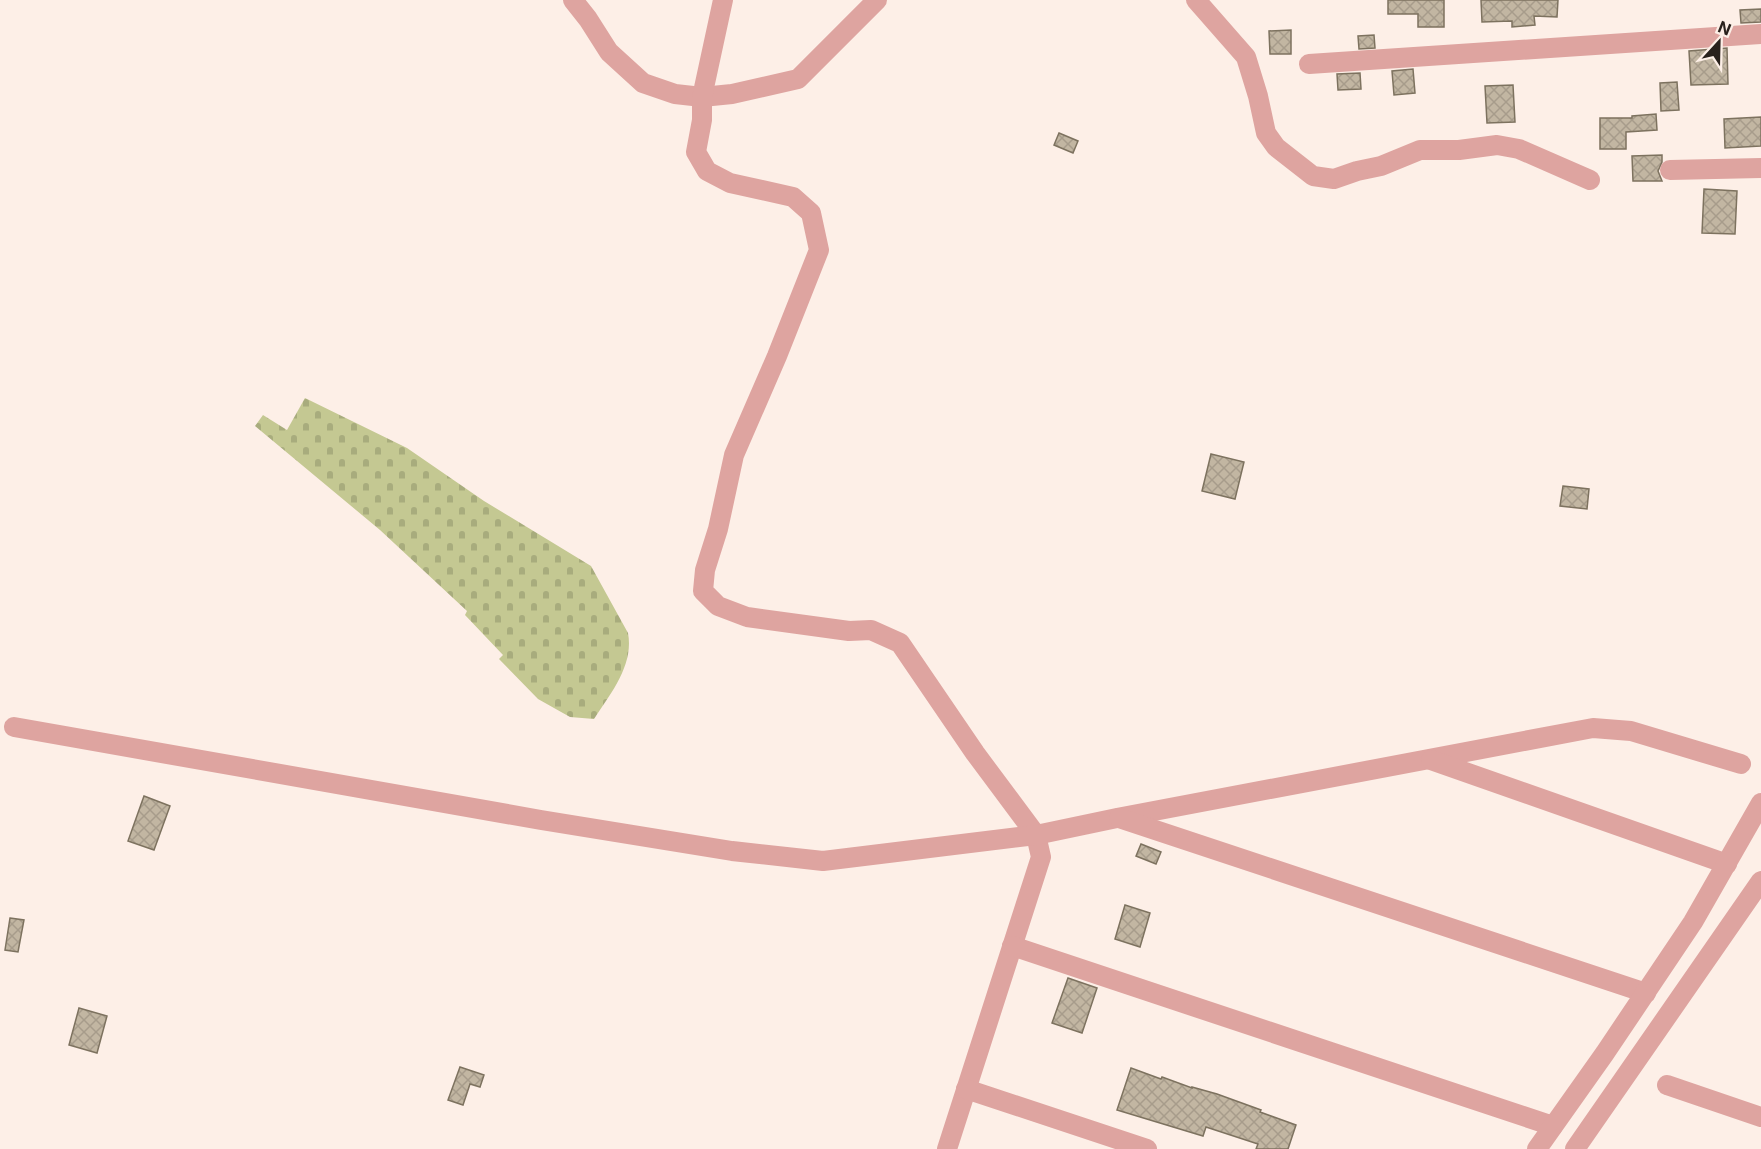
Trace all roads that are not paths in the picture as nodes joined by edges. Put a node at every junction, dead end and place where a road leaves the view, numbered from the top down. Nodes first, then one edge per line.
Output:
1 (573, 0) edge
2 (723, 0) edge
3 (877, 0) edge
4 (1196, 0) edge
5 (1761, 34) edge
6 (1309, 64) dead end
7 (702, 97) junction
8 (1761, 168) edge
9 (1670, 170) dead end
10 (1590, 180) dead end
11 (14, 727) dead end
12 (1428, 759) junction
13 (1741, 764) dead end
14 (1761, 803) edge
15 (1117, 818) junction
16 (1036, 835) junction
17 (1727, 864) junction
18 (1761, 881) edge
19 (1012, 946) junction
20 (1646, 993) junction
21 (1666, 1085) dead end
22 (966, 1089) junction
23 (1761, 1117) edge
24 (1553, 1126) junction
25 (947, 1149) edge
26 (1147, 1149) edge
27 (1537, 1149) edge
28 (1575, 1149) edge

1 - 7 street
2 - 7 street
3 - 7 street
4 - 10 street
5 - 6 street
7 - 16 street
8 - 9 street
11 - 16 street
12 - 13 street
12 - 15 street
12 - 17 street
14 - 17 street
15 - 16 street
15 - 20 street
16 - 19 street
17 - 20 street
18 - 28 street
19 - 22 street
19 - 24 street
20 - 24 street
21 - 23 street
22 - 25 street
22 - 26 street
24 - 27 street

